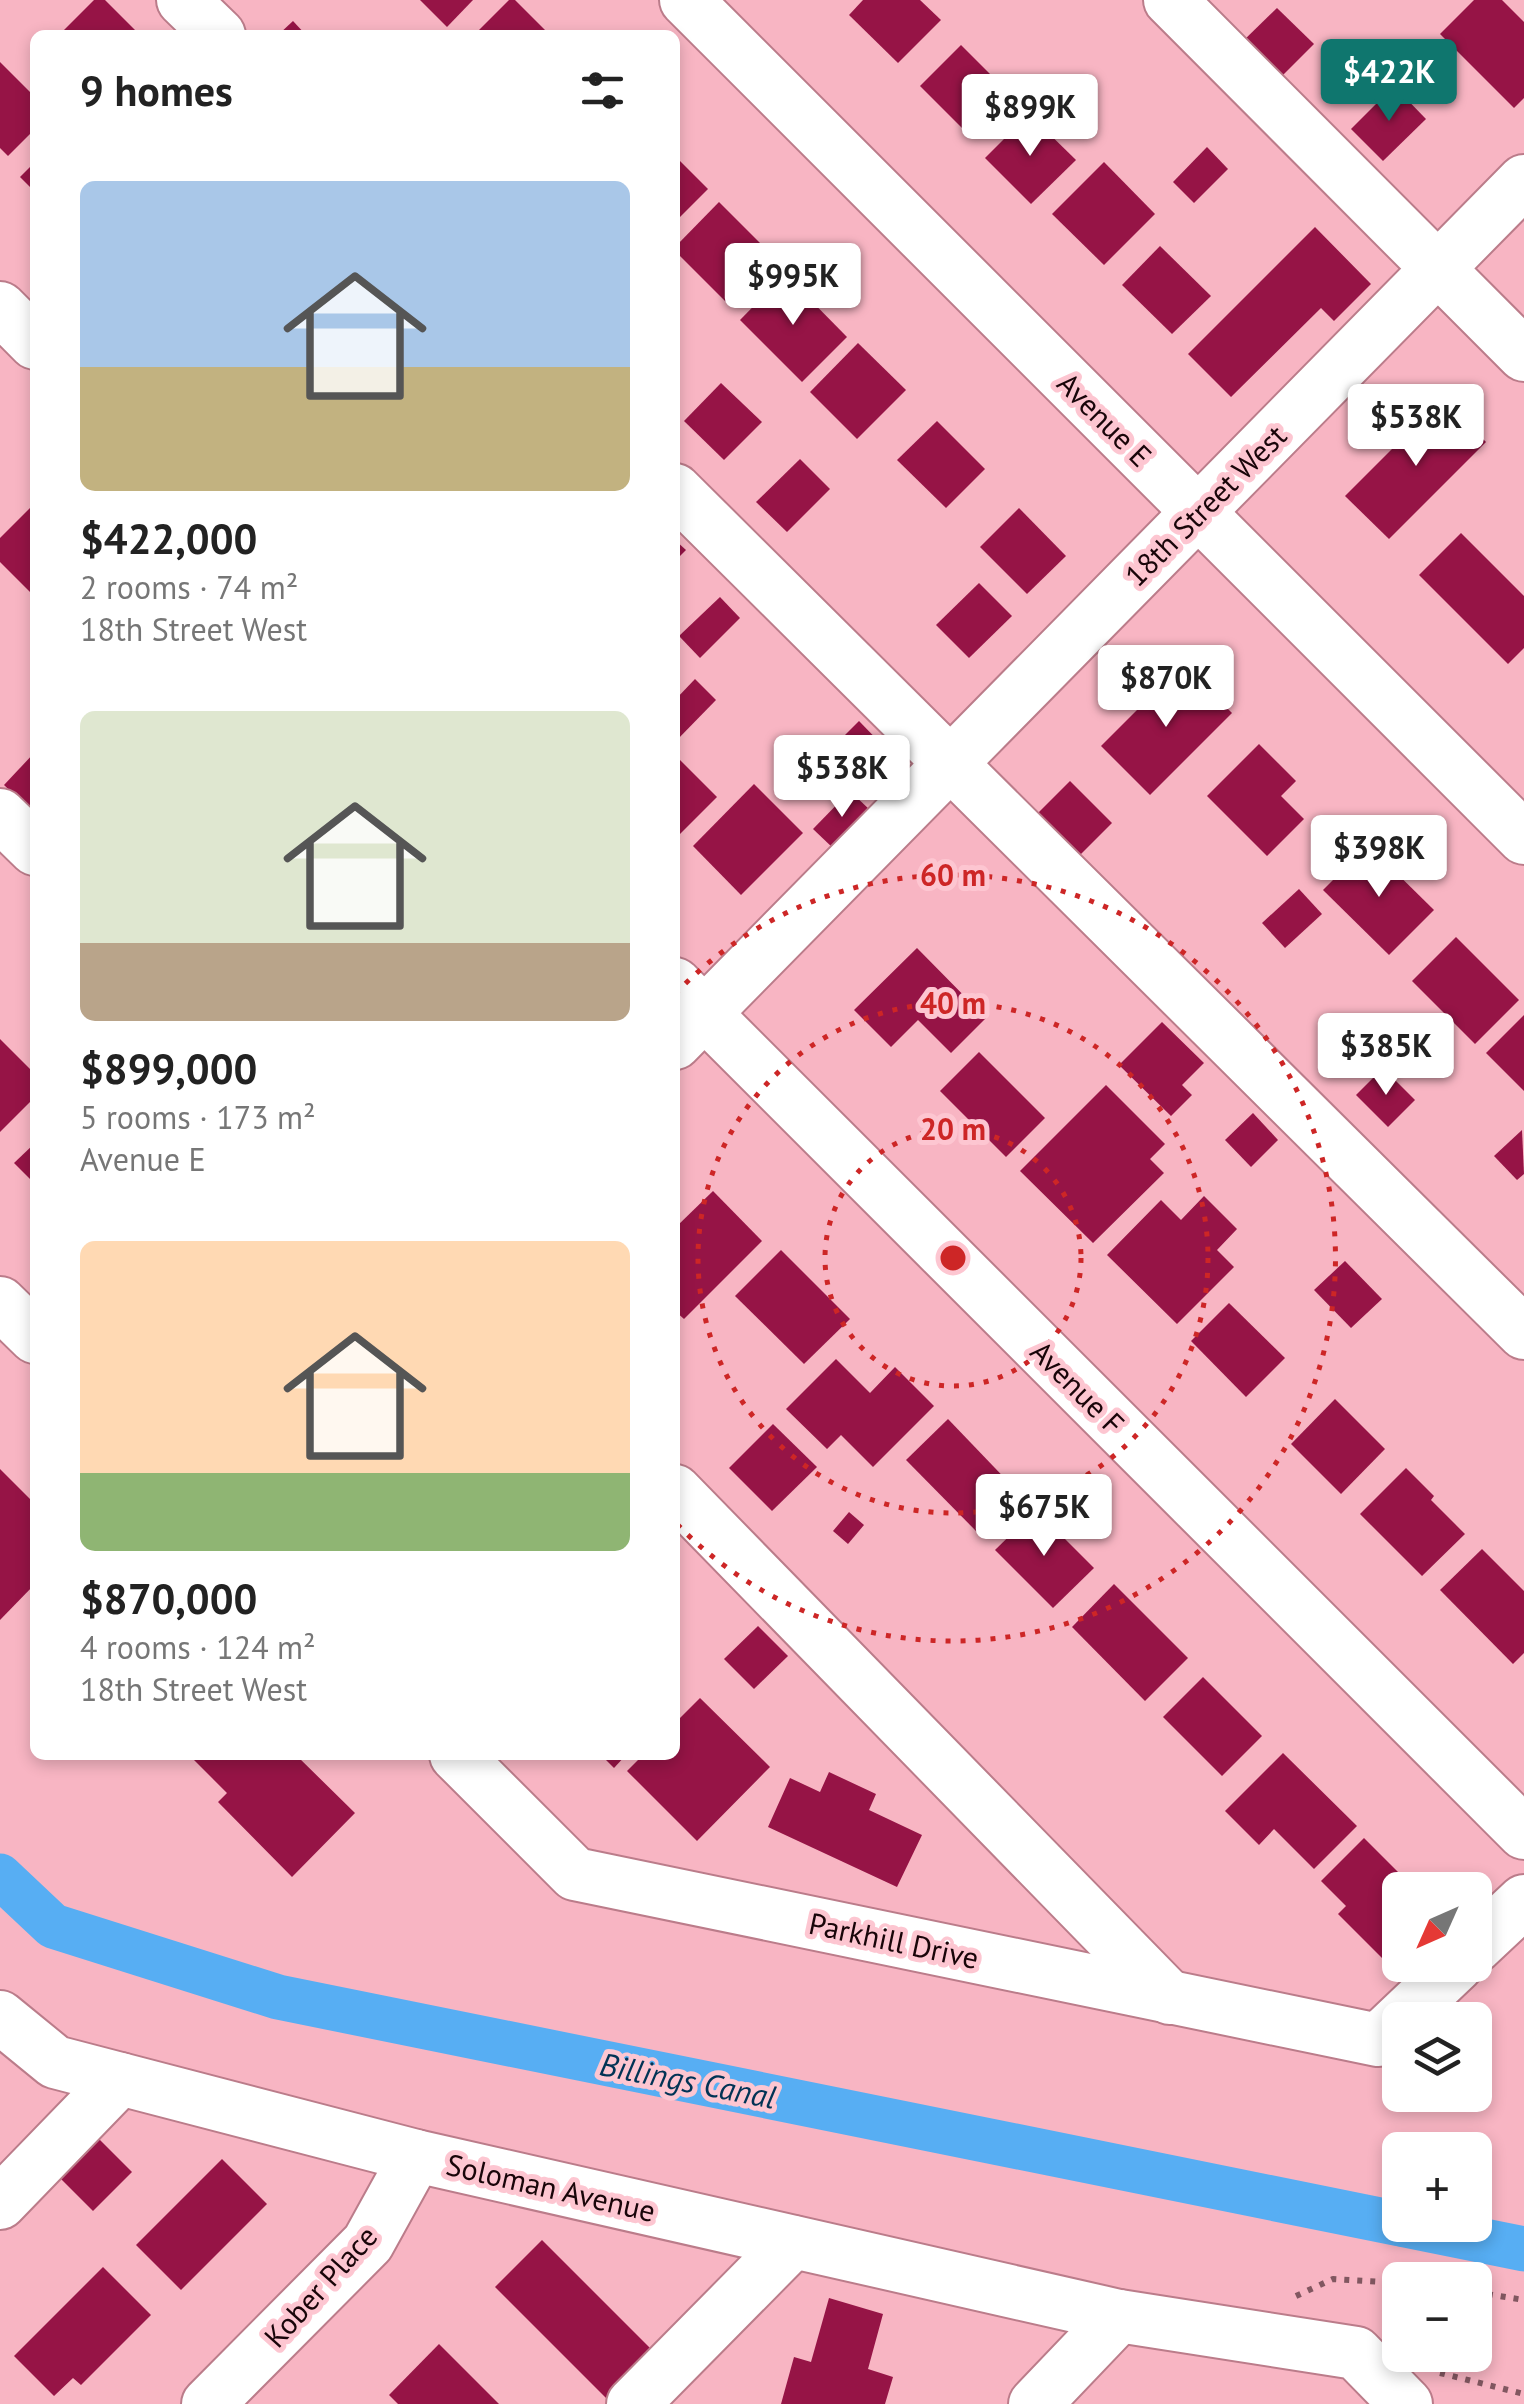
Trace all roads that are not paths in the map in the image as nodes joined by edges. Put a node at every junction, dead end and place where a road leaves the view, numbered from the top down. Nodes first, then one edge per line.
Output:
1 (183, 0) edge
2 (686, 0) edge
3 (1170, 0) edge
4 (213, 30) edge
5 (1524, 181) edge
6 (1438, 269) junction
7 (0, 308) edge
8 (30, 338) edge
9 (1524, 355) edge
10 (680, 495) edge
11 (1198, 512) junction
12 (950, 764) junction
13 (0, 815) edge
14 (1524, 838) edge
15 (30, 845) edge
16 (685, 1013) edge
17 (0, 1303) edge
18 (30, 1333) edge
19 (1524, 1333) edge
20 (680, 1496) edge
21 (461, 1760) edge
22 (1524, 1833) edge
23 (1524, 1900) edge
24 (1492, 1931) edge
25 (1439, 1982) edge
26 (1170, 1998) junction
27 (0, 2017) edge
28 (120, 2079) junction
29 (416, 2156) junction
30 (0, 2203) edge
31 (792, 2242) junction
32 (1120, 2316) junction
33 (208, 2404) edge
34 (633, 2404) edge
35 (1035, 2404) edge
36 (1406, 2404) edge

1 - 4 street
2 - 11 street, Avenue E
3 - 6 street
5 - 6 street, 18th Street West
6 - 9 street
6 - 11 street, 18th Street West
7 - 8 street
10 - 12 street
11 - 12 street, 18th Street West
11 - 14 street, Avenue E
12 - 16 street, 18th Street West
12 - 19 street
13 - 15 street
16 - 22 street, Avenue F
17 - 18 street
20 - 26 street
21 - 26 street, Parkhill Drive
23 - 24 street
25 - 26 street, Parkhill Drive
27 - 28 street, Soloman Avenue
28 - 29 street, Soloman Avenue
28 - 30 street
29 - 31 street, Soloman Avenue
29 - 33 street, Kober Place
31 - 32 street, Soloman Avenue
31 - 34 street
32 - 35 street
32 - 36 street

